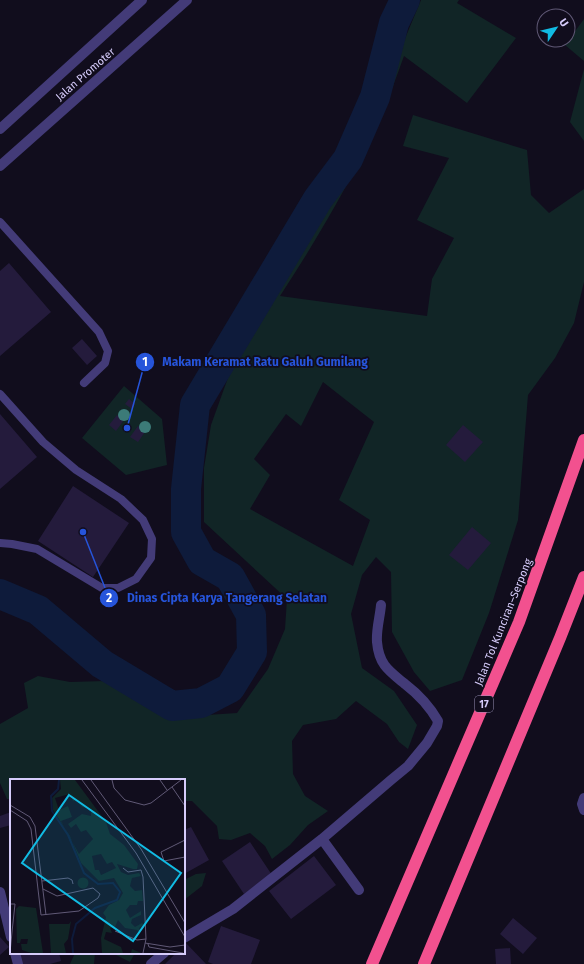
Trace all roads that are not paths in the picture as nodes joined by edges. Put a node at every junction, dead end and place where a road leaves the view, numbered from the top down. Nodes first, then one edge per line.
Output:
1 (142, 0) edge
2 (187, 0) edge
3 (0, 129) edge
4 (0, 166) edge
5 (0, 222) edge
6 (84, 383) dead end
7 (0, 394) edge
8 (584, 440) edge
9 (0, 543) edge
10 (584, 577) edge
11 (381, 605) dead end
12 (584, 798) edge
13 (584, 810) edge
14 (322, 839) junction
15 (359, 890) dead end
16 (0, 892) edge
17 (10, 933) edge
18 (185, 937) edge
19 (15, 954) edge
20 (163, 954) edge
21 (18, 964) edge
22 (151, 964) edge
23 (372, 964) edge
24 (424, 964) edge

1 - 3 street, Jalan Promoter
2 - 4 street, Jalan Promoter
5 - 6 lane
7 - 9 lane
8 - 23 highway, Jalan Tol Kunciran–Serpong / 17
10 - 24 highway
11 - 14 street
12 - 13 street
14 - 15 street
14 - 18 street
16 - 17 street
19 - 21 street
20 - 22 street

